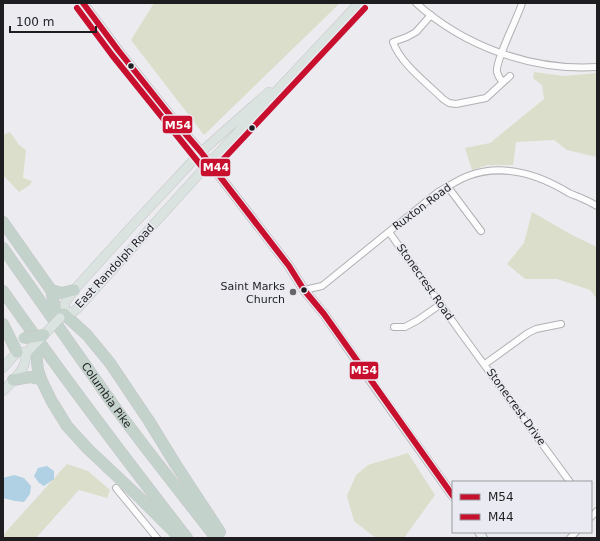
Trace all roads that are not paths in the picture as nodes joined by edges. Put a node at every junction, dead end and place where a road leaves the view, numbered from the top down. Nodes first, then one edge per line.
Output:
1 (83, 3) edge
2 (359, 3) edge
3 (416, 3) edge
4 (522, 3) edge
5 (431, 15) junction
6 (501, 53) junction
7 (597, 67) edge
8 (297, 70) junction
9 (510, 76) dead end
10 (503, 82) junction
11 (201, 152) junction
12 (209, 163) junction
13 (448, 187) junction
14 (597, 206) edge
15 (3, 222) edge
16 (481, 231) dead end
17 (389, 232) junction
18 (3, 248) edge
19 (51, 290) junction
20 (74, 290) junction
21 (304, 290) junction
22 (3, 291) edge
23 (442, 304) junction
24 (60, 316) junction
25 (561, 324) dead end
26 (5, 327) edge
27 (394, 327) dead end
28 (462, 333) joint
29 (44, 335) junction
30 (27, 350) junction
31 (484, 364) junction
32 (3, 368) edge
33 (41, 379) junction
34 (13, 380) junction
35 (3, 391) edge
36 (569, 481) edge
37 (116, 488) dead end
38 (452, 495) edge
39 (157, 538) edge
40 (180, 538) edge
41 (187, 538) edge
42 (216, 538) edge
43 (223, 538) edge

1 - 11 main road
2 - 8 main road, East Randolph Road
3 - 5 street
4 - 6 street
5 - 6 street
5 - 10 street
6 - 7 street
6 - 10 street
8 - 11 main road, East Randolph Road
8 - 12 main road, East Randolph Road
9 - 10 street
11 - 12 main road
11 - 20 main road, East Randolph Road
12 - 21 main road
12 - 24 main road, East Randolph Road
13 - 14 street, Ruxton Road
13 - 16 street
13 - 17 street, Ruxton Road
15 - 19 highway
17 - 21 street, Ruxton Road
17 - 23 street, Stonecrest Road
18 - 42 highway, Columbia Pike
19 - 20 highway
19 - 24 highway
20 - 24 main road, East Randolph Road
21 - 38 main road
22 - 41 highway, Columbia Pike
23 - 27 street
23 - 28 street, Stonecrest Road
24 - 29 main road, bridge
24 - 43 highway
25 - 31 street
26 - 29 highway, bridge
26 - 30 highway
28 - 31 street, Stonecrest Drive
29 - 30 main road, bridge
30 - 32 main road
30 - 33 highway
30 - 34 main road
31 - 36 street, Stonecrest Drive
33 - 34 highway
33 - 40 highway
34 - 35 main road
37 - 39 street

